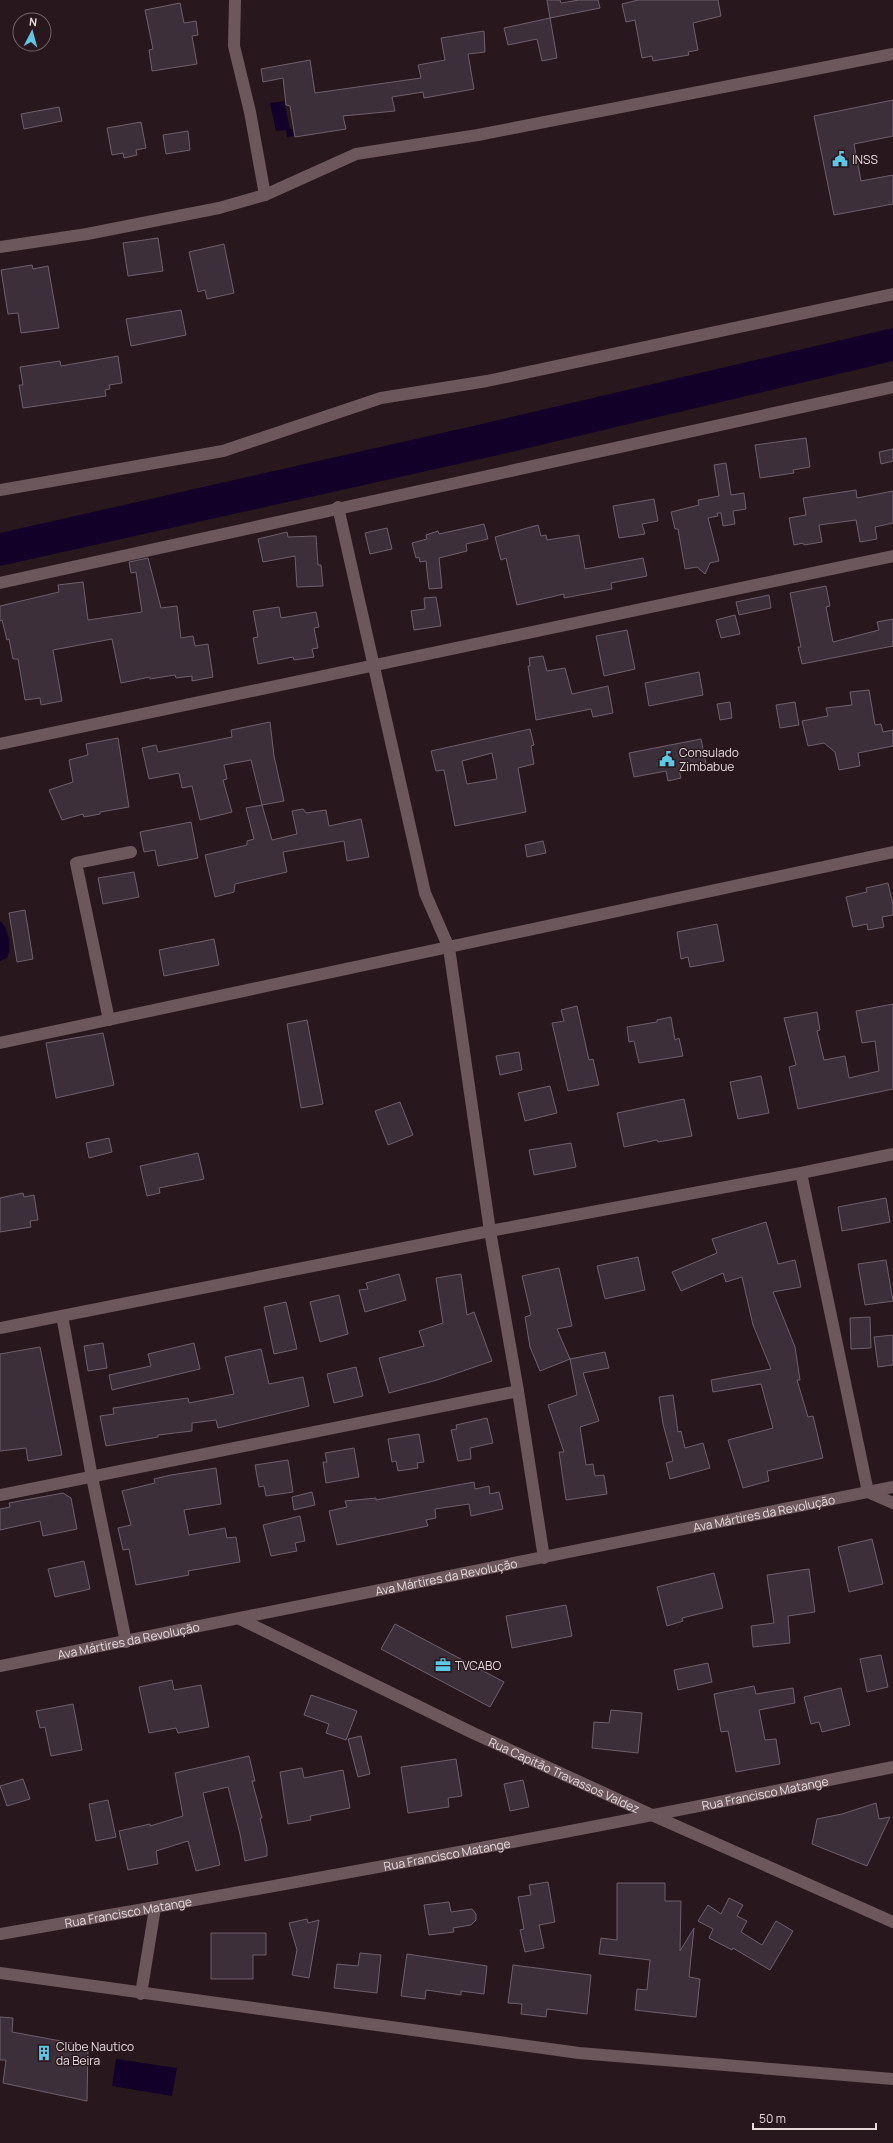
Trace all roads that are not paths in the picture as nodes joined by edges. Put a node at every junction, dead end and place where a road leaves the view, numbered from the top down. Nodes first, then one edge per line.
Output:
1 (235, 0) edge
2 (893, 54) edge
3 (265, 195) junction
4 (0, 247) edge
5 (893, 294) edge
6 (893, 387) edge
7 (0, 490) edge
8 (338, 507) junction
9 (893, 556) edge
10 (0, 583) edge
11 (373, 666) junction
12 (0, 744) edge
13 (132, 852) dead end
14 (893, 852) edge
15 (449, 948) junction
16 (109, 1020) junction
17 (0, 1043) edge
18 (893, 1154) edge
19 (801, 1173) junction
20 (490, 1231) junction
21 (62, 1316) junction
22 (0, 1328) edge
23 (518, 1391) junction
24 (92, 1477) junction
25 (893, 1487) edge
26 (868, 1492) junction
27 (0, 1495) edge
28 (893, 1504) edge
29 (544, 1558) junction
30 (240, 1619) junction
31 (126, 1642) junction
32 (0, 1666) edge
33 (893, 1767) edge
34 (654, 1816) junction
35 (156, 1908) junction
36 (893, 1922) edge
37 (0, 1934) edge
38 (0, 1973) edge
39 (142, 1994) junction
40 (893, 2079) edge

1 - 3 street
2 - 3 street
3 - 4 street
5 - 7 street
6 - 8 street
8 - 10 street
8 - 11 street
9 - 11 street
11 - 12 street
11 - 15 street
13 - 16 street
14 - 15 street
15 - 16 street
15 - 20 street
16 - 17 street
18 - 19 street
19 - 20 street
19 - 26 street
20 - 21 street
20 - 23 street
21 - 22 street
21 - 24 street
23 - 24 street
23 - 29 street
24 - 27 street
24 - 31 street
25 - 26 street, Ava Mártires da Revolução
26 - 28 street
26 - 29 street, Ava Mártires da Revolução
29 - 30 street, Ava Mártires da Revolução
30 - 31 street, Ava Mártires da Revolução
30 - 34 street, Rua Capitão Travassos Valdez
31 - 32 street, Ava Mártires da Revolução
33 - 34 street, Rua Francisco Matange
34 - 35 street, Rua Francisco Matange
34 - 36 street, Rua Capitão Travassos Valdez
35 - 37 street, Rua Francisco Matange
35 - 39 street
38 - 39 street
39 - 40 street

